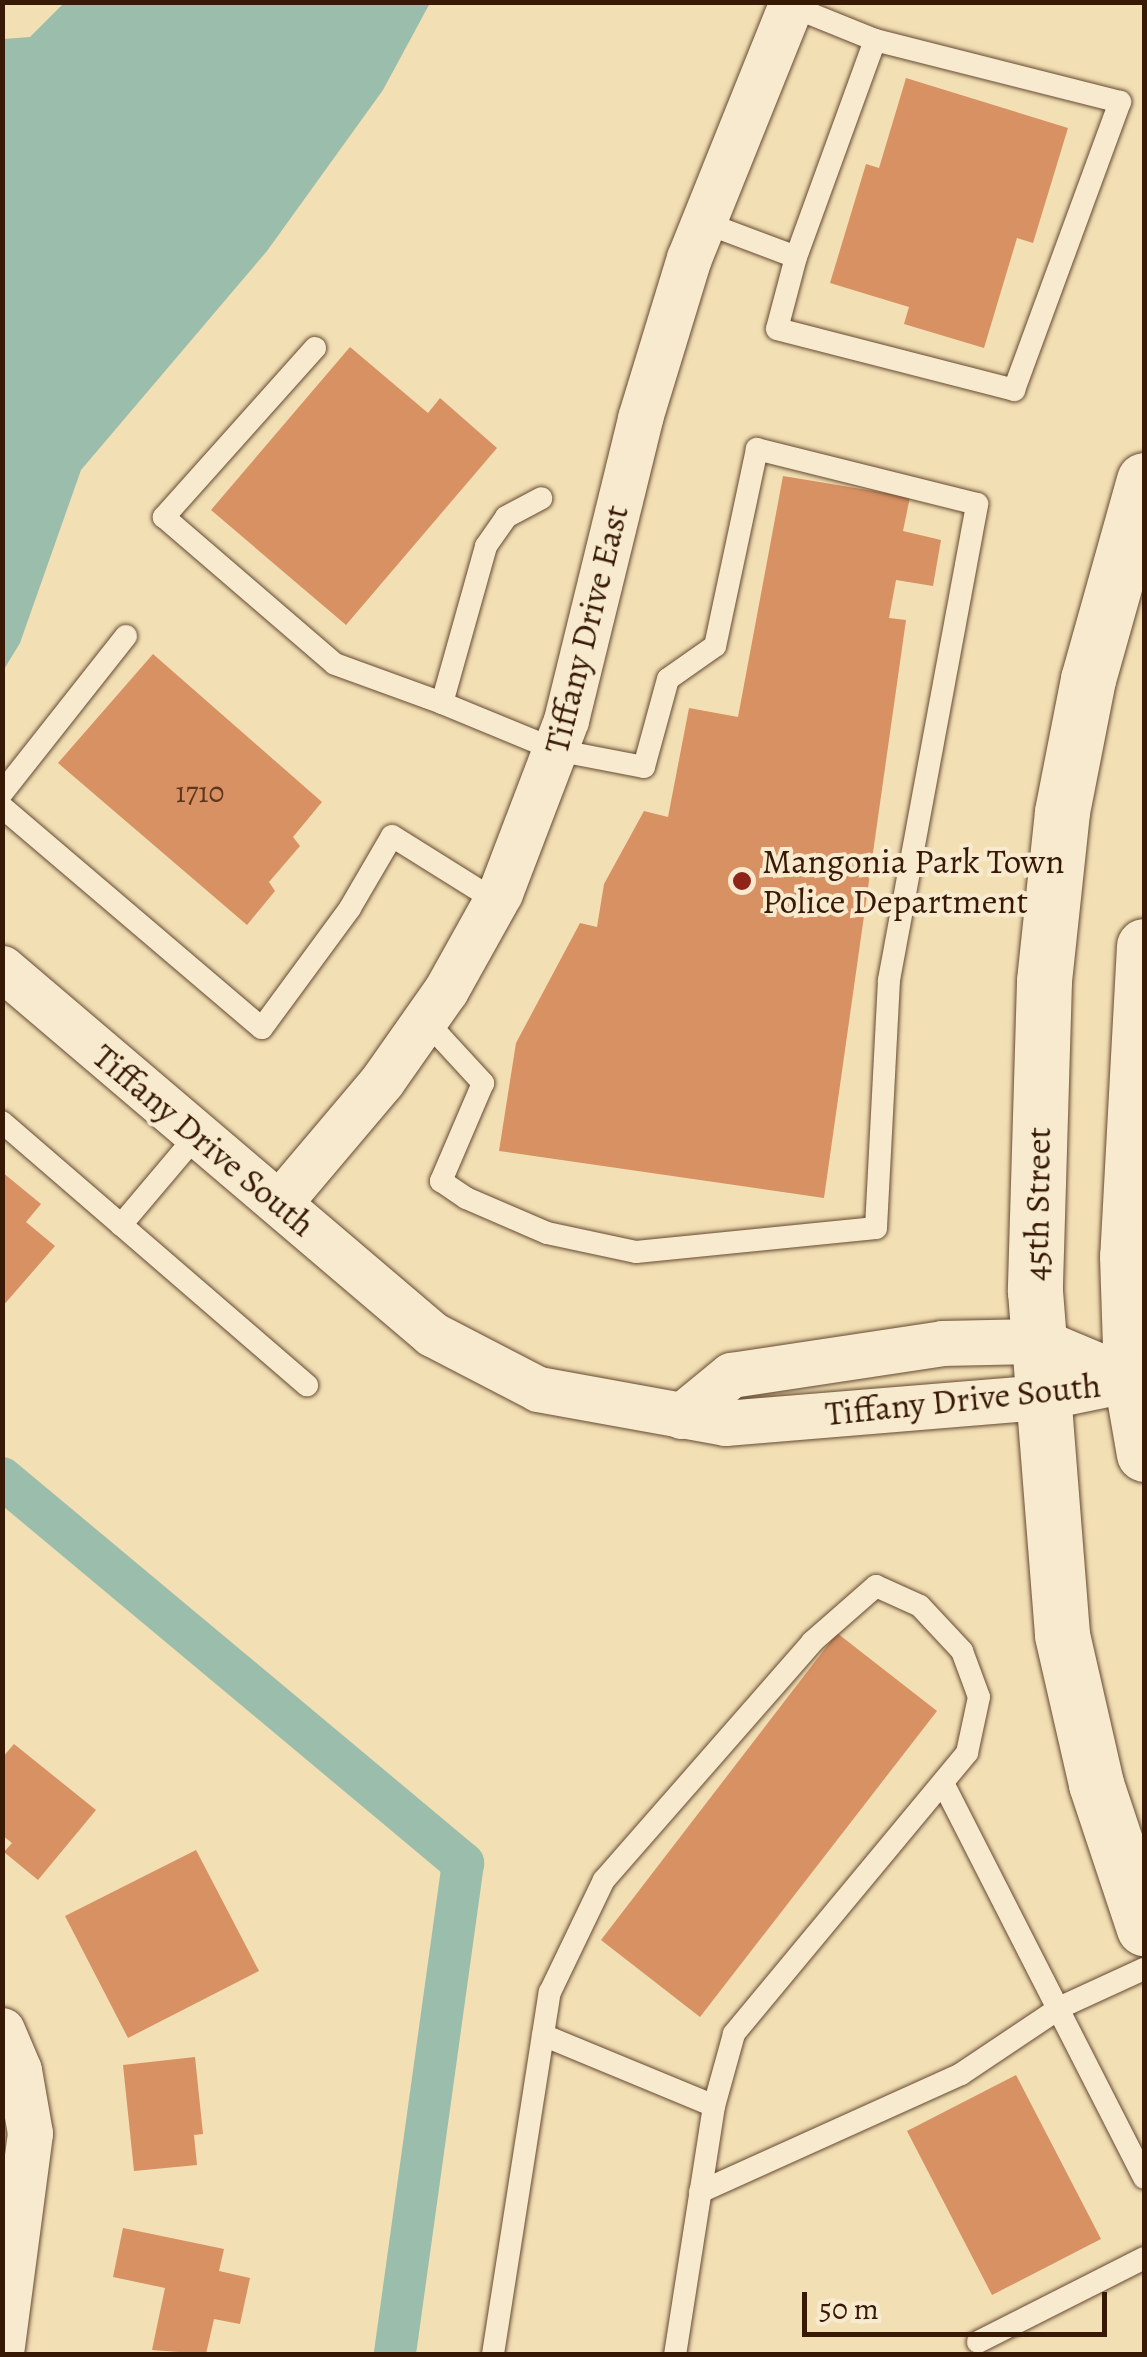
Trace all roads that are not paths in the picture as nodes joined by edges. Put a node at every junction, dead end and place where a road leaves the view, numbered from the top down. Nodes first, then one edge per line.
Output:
1 (792, 4) edge
2 (875, 40) junction
3 (703, 222) junction
4 (796, 257) junction
5 (315, 348) dead end
6 (1144, 480) edge
7 (541, 498) dead end
8 (126, 636) dead end
9 (442, 703) junction
10 (556, 750) junction
11 (2, 793) edge
12 (2, 808) edge
13 (496, 901) junction
14 (1144, 946) edge
15 (2, 968) edge
16 (425, 1020) junction
17 (2, 1122) edge
18 (198, 1134) junction
19 (279, 1203) junction
20 (121, 1225) junction
21 (1040, 1341) junction
22 (1138, 1377) edge
23 (307, 1386) dead end
24 (1044, 1396) junction
25 (682, 1416) junction
26 (1144, 1454) edge
27 (943, 1782) junction
28 (1144, 1928) edge
29 (1144, 1969) edge
30 (1061, 2006) junction
31 (2, 2030) edge
32 (544, 2035) junction
33 (714, 2106) junction
34 (1144, 2178) edge
35 (700, 2192) junction
36 (1144, 2258) edge
37 (978, 2342) dead end
38 (2, 2347) edge
39 (493, 2354) edge
40 (675, 2354) edge

1 - 2 lane
1 - 3 street, Tiffany Drive East
2 - 4 lane
2 - 4 lane
3 - 4 lane
3 - 10 street, Tiffany Drive East
5 - 9 lane
6 - 21 main road, 45th Street
7 - 9 lane
8 - 11 lane
9 - 10 lane
10 - 13 street, Tiffany Drive East
10 - 16 lane
12 - 13 lane
13 - 16 street, Tiffany Drive East
14 - 22 main road
15 - 18 street, Tiffany Drive South
16 - 19 street, Tiffany Drive East
17 - 20 lane
18 - 19 street, Tiffany Drive South
18 - 20 lane
19 - 25 street, Tiffany Drive South
20 - 23 lane
21 - 22 street, Tiffany Drive South
21 - 24 main road, 45th Street
21 - 25 street, Tiffany Drive South
22 - 24 street, Tiffany Drive South
22 - 26 main road
24 - 25 street, Tiffany Drive South
24 - 28 main road, 45th Street
27 - 30 lane
27 - 32 lane
27 - 33 lane
29 - 30 lane
30 - 34 lane
30 - 35 lane
31 - 38 street
32 - 33 lane
32 - 39 lane
33 - 35 lane
35 - 40 lane
36 - 37 lane

